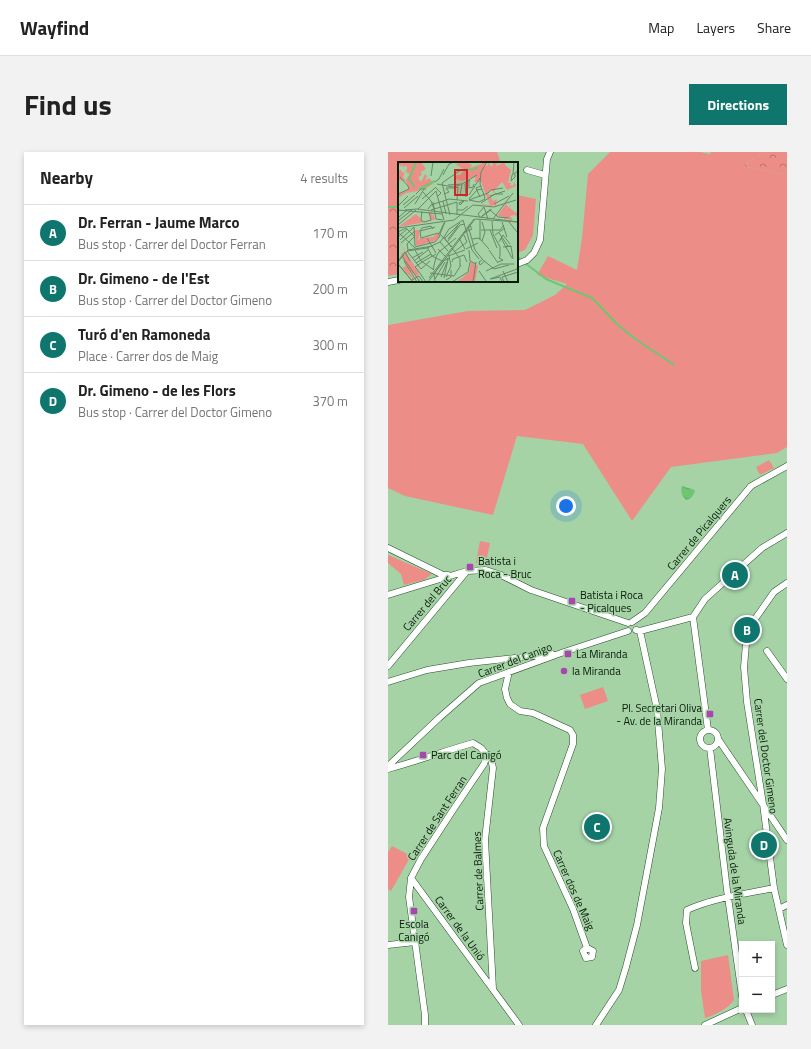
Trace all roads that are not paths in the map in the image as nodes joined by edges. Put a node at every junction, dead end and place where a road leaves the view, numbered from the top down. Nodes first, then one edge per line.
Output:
1 (550, 152) edge
2 (527, 170) dead end
3 (545, 175) junction
4 (518, 264) edge
5 (398, 280) edge
6 (388, 282) edge
7 (787, 466) edge
8 (787, 533) edge
9 (388, 548) edge
10 (467, 571) junction
11 (450, 576) junction
12 (787, 583) edge
13 (388, 595) edge
14 (693, 617) junction
15 (630, 622) junction
16 (628, 631) junction
17 (638, 631) junction
18 (767, 650) dead end
19 (564, 652) junction
20 (388, 666) edge
21 (509, 672) junction
22 (787, 679) edge
23 (388, 682) edge
24 (708, 730) junction
25 (718, 739) junction
26 (710, 748) junction
27 (488, 755) junction
28 (388, 766) edge
29 (388, 769) edge
30 (763, 804) junction
31 (787, 840) edge
32 (411, 878) junction
33 (774, 888) junction
34 (728, 897) junction
35 (787, 904) edge
36 (779, 909) junction
37 (415, 942) junction
38 (388, 945) edge
39 (787, 945) edge
40 (587, 948) dead end
41 (695, 968) dead end
42 (739, 977) edge
43 (493, 989) junction
44 (787, 989) edge
45 (775, 994) edge
46 (739, 1009) edge
47 (747, 1013) edge
48 (425, 1025) edge
49 (519, 1025) edge
50 (596, 1025) edge
51 (705, 1025) edge
52 (752, 1025) edge

1 - 3 street
2 - 3 street
3 - 4 street
5 - 6 street
7 - 15 street, Carrer de Picalquers
8 - 14 street
9 - 11 street
10 - 11 street
10 - 15 street
10 - 20 street, Carrer del Bruc
11 - 13 street
12 - 30 street, Carrer del Doctor Gimeno
14 - 17 street
14 - 24 street
15 - 16 street
15 - 17 street
16 - 17 street
16 - 19 street, Carrer del Canigo
17 - 50 street
18 - 22 street
19 - 21 street, Carrer del Canigo
19 - 23 street
21 - 28 street, Carrer del Canigo
21 - 40 street, Carrer dos de Maig
24 - 25 street
24 - 26 street
25 - 26 street
25 - 30 street
26 - 34 street, Avinguda de la Miranda
27 - 29 street
27 - 32 street, Carrer de Sant Ferran
27 - 43 street, Carrer de Balmes
30 - 31 street
30 - 33 street, Carrer del Doctor Gimeno
32 - 37 street, Carrer de Sant Ferran
32 - 43 street, Carrer de la Unió
33 - 34 street
33 - 36 street, Carrer del Doctor Gimeno
34 - 41 street
34 - 42 street, Avinguda de la Miranda
35 - 36 street
36 - 39 street, Carrer del Doctor Gimeno
37 - 38 street
37 - 48 street, Carrer de Sant Ferran
43 - 49 street, Carrer de la Unió
44 - 45 street
46 - 51 street
47 - 52 street

